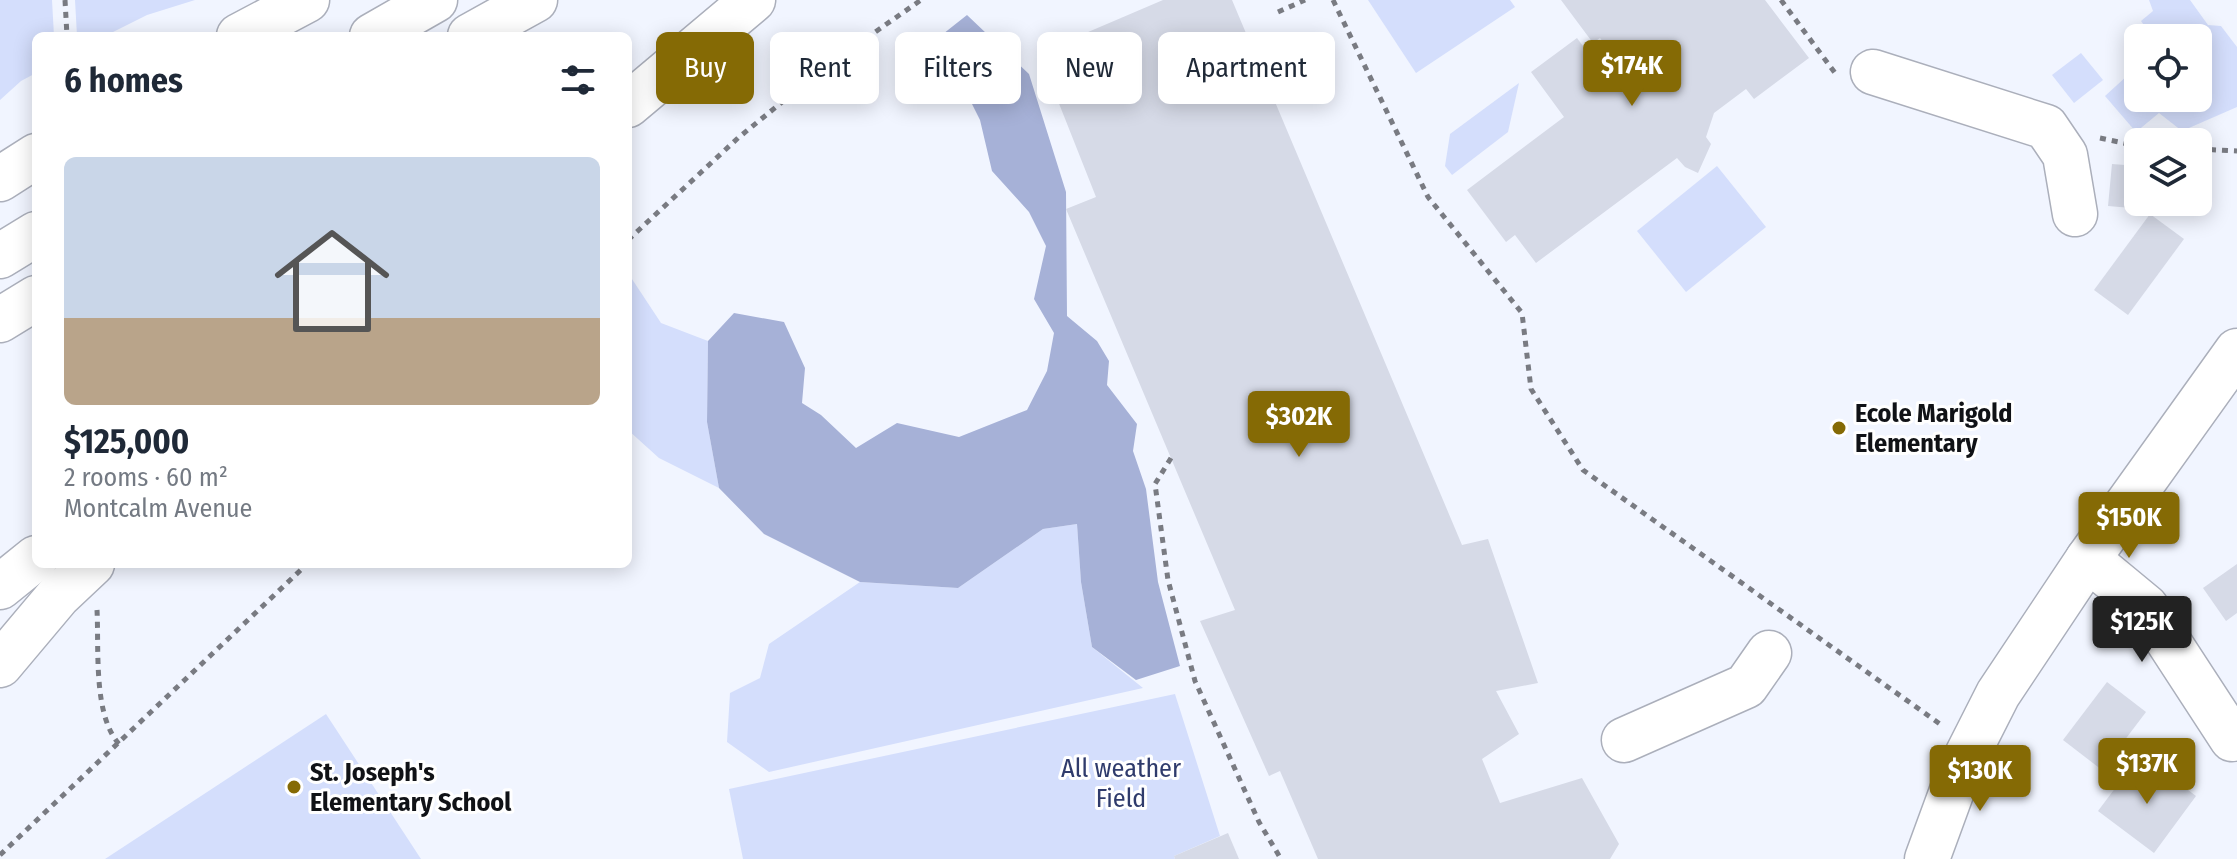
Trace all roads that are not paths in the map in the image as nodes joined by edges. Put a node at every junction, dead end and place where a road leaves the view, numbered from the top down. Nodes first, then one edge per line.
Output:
1 (307, 0) edge
2 (435, 0) edge
3 (535, 0) edge
4 (753, 0) edge
5 (247, 32) edge
6 (379, 32) edge
7 (477, 32) edge
8 (1857, 76) road end
9 (632, 102) edge
10 (32, 159) edge
11 (0, 179) edge
12 (2075, 214) dead end
13 (32, 236) edge
14 (0, 256) edge
15 (32, 300) edge
16 (0, 320) edge
17 (2237, 351) edge
18 (2088, 559) junction
19 (32, 561) edge
20 (88, 568) edge
21 (0, 587) edge
22 (1769, 653) dead end
23 (0, 665) edge
24 (2232, 739) dead end
25 (1624, 740) dead end
26 (1927, 859) edge

1 - 5 main road
2 - 6 main road
3 - 7 main road
4 - 9 main road
8 - 12 main road
10 - 11 main road
13 - 14 main road
15 - 16 main road
17 - 18 main road
18 - 24 main road
18 - 26 main road
19 - 21 main road
20 - 23 main road
22 - 25 main road

